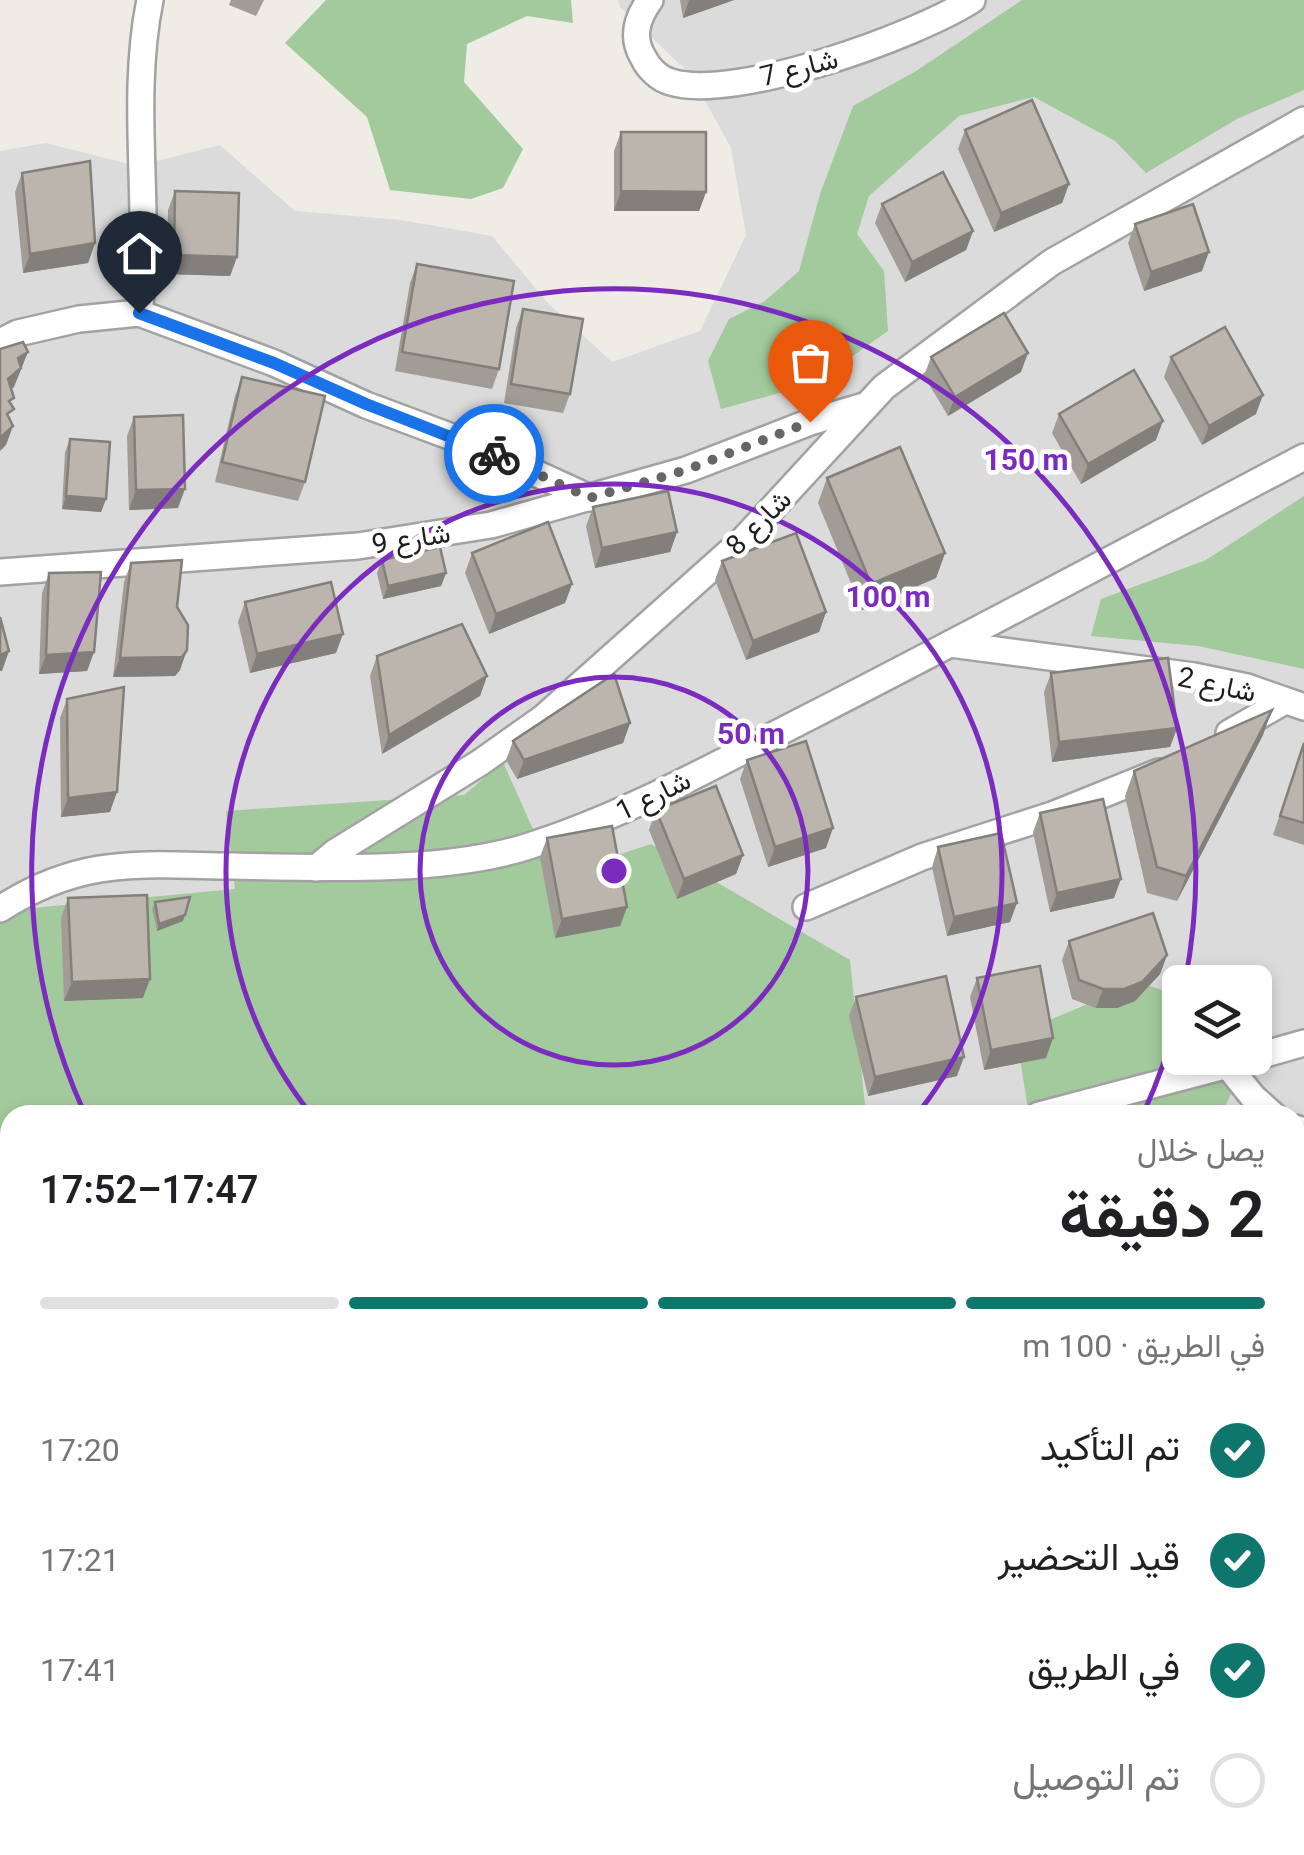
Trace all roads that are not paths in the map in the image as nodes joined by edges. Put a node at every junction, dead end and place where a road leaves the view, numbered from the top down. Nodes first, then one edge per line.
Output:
1 (150, 0) edge
2 (650, 0) edge
3 (972, 0) edge
4 (1304, 120) edge
5 (139, 313) junction
6 (0, 342) edge
7 (864, 406) junction
8 (1304, 457) edge
9 (590, 498) junction
10 (0, 572) edge
11 (950, 644) junction
12 (1295, 704) edge
13 (1206, 745) edge
14 (1175, 763) edge
15 (316, 868) junction
16 (806, 908) dead end
17 (0, 909) edge
18 (1304, 1042) edge
19 (1272, 1052) edge
20 (1193, 1075) edge
21 (1235, 1075) edge
22 (1078, 1105) edge
23 (1262, 1105) edge

1 - 5 street
2 - 3 street, شارع 7
4 - 7 street, شارع 8
5 - 6 street
5 - 9 street
7 - 9 street, شارع 9
7 - 15 street, شارع 8
8 - 11 street, شارع 1
9 - 10 street, شارع 9
11 - 12 street, شارع 2
11 - 15 street, شارع 1
12 - 13 street
14 - 16 street
15 - 17 street, شارع 1
18 - 19 street
20 - 22 street
21 - 23 street

